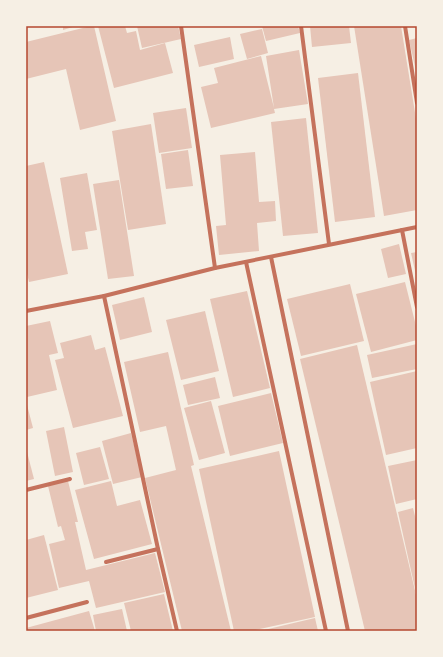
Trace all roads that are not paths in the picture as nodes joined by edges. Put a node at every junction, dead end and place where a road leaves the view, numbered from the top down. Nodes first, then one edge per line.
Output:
1 (180, 26) edge
2 (301, 26) edge
3 (405, 26) edge
4 (417, 103) edge
5 (417, 227) edge
6 (402, 230) junction
7 (329, 244) junction
8 (271, 257) junction
9 (246, 262) junction
10 (215, 268) junction
11 (104, 296) junction
12 (417, 307) edge
13 (26, 311) edge
14 (70, 479) dead end
15 (26, 490) edge
16 (158, 549) junction
17 (106, 562) dead end
18 (87, 602) dead end
19 (26, 618) edge
20 (177, 631) edge
21 (326, 631) edge
22 (348, 631) edge

1 - 10 street
2 - 7 street
3 - 4 street
5 - 6 street
6 - 7 street
6 - 12 street
7 - 8 street
8 - 9 street
8 - 22 street
9 - 10 street
9 - 21 street
10 - 11 street
11 - 13 street
11 - 16 street
14 - 15 street
16 - 17 street
16 - 20 street
18 - 19 street

